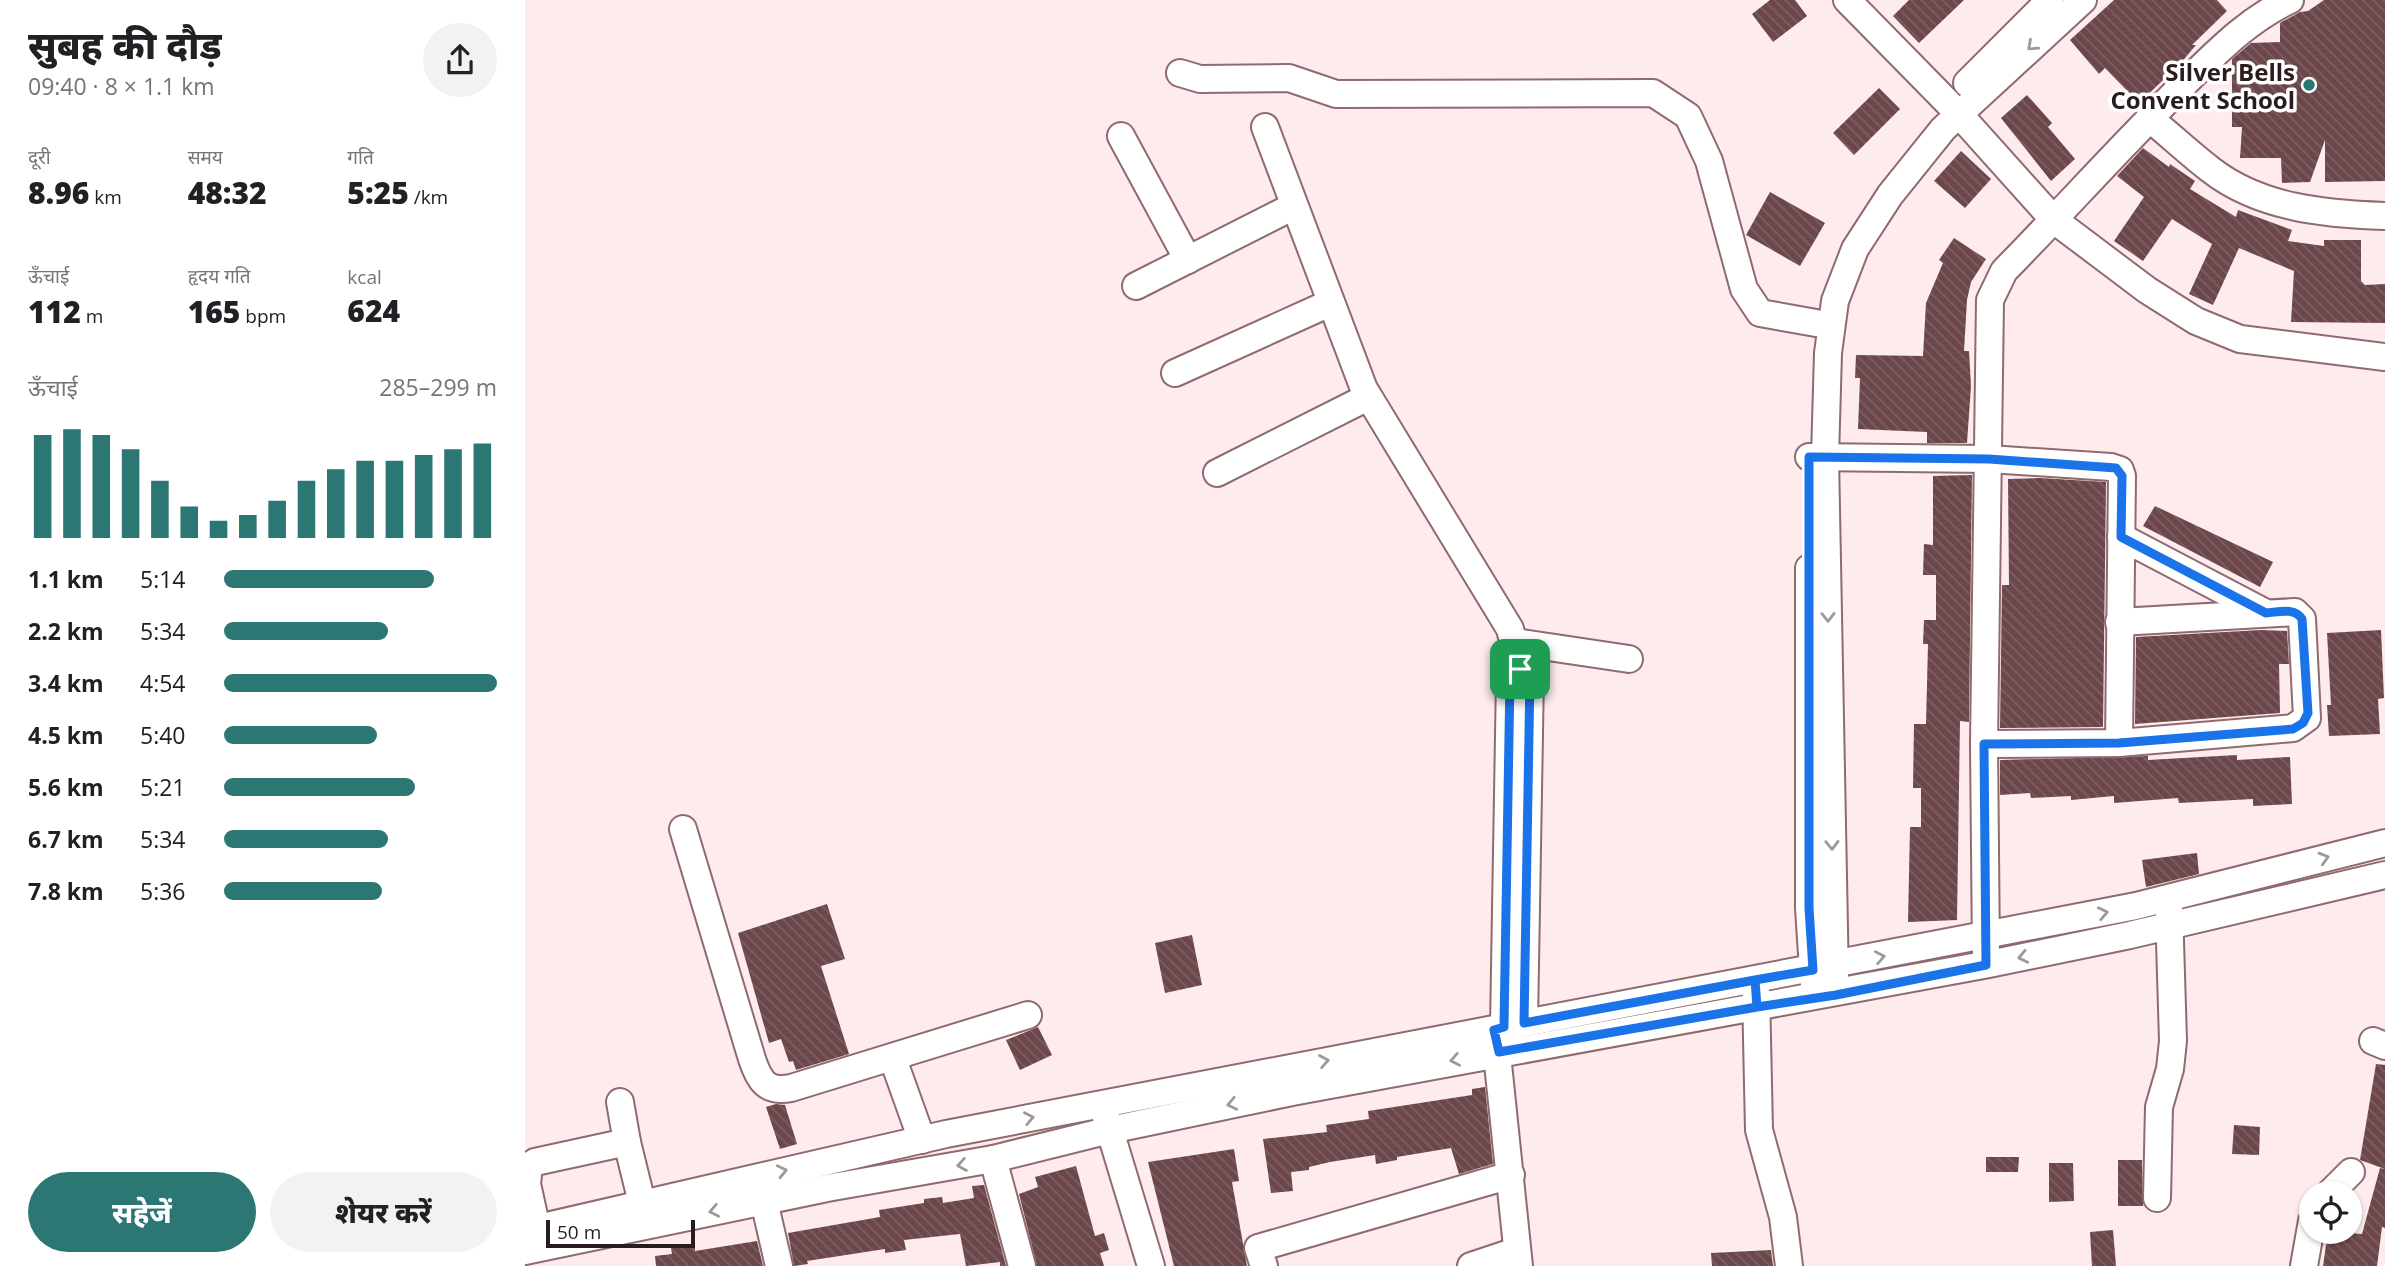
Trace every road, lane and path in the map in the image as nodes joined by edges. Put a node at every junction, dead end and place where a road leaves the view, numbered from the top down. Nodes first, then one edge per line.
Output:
1 (1847, 0) edge
2 (2050, 0) edge
3 (2083, 0) edge
4 (2290, 0) edge
5 (1180, 73) dead end
6 (1952, 108) junction
7 (2149, 118) junction
8 (1265, 127) dead end
9 (1121, 136) dead end
10 (1294, 206) junction
11 (2385, 216) edge
12 (2054, 220) junction
13 (1188, 260) junction
14 (1136, 286) dead end
15 (1330, 303) junction
16 (1816, 323) junction
17 (2385, 357) edge
18 (1175, 373) dead end
19 (1368, 397) junction
20 (1817, 457) junction
21 (1989, 459) junction
22 (1217, 473) dead end
23 (2121, 537) junction
24 (2266, 613) junction
25 (2119, 621) junction
26 (1515, 642) junction
27 (1629, 659) dead end
28 (2119, 743) junction
29 (1984, 744) junction
30 (683, 830) dead end
31 (2385, 843) edge
32 (2385, 875) edge
33 (2168, 898) junction
34 (2171, 925) junction
35 (1985, 937) junction
36 (1986, 965) junction
37 (1823, 968) junction
38 (1755, 980) junction
39 (1825, 996) junction
40 (1757, 1007) junction
41 (1028, 1015) dead end
42 (1505, 1033) junction
43 (893, 1059) junction
44 (620, 1102) dead end
45 (1102, 1104) junction
46 (1110, 1130) junction
47 (922, 1140) junction
48 (627, 1142) junction
49 (993, 1159) junction
50 (2351, 1172) dead end
51 (1511, 1175) junction
52 (2342, 1181) edge
53 (2157, 1198) dead end
54 (764, 1201) junction
55 (642, 1203) junction
56 (529, 1237) edge
57 (2308, 1244) edge
58 (1517, 1259) edge
59 (779, 1266) edge
60 (1022, 1266) edge
61 (1151, 1266) edge
62 (1264, 1266) edge
63 (1471, 1266) edge
64 (1789, 1266) edge
65 (2304, 1266) edge

1 - 6 street
2 - 6 street
3 -> 6 street
4 - 7 street
5 - 16 street
6 - 12 street
6 - 16 street
6 - 20 street
7 - 11 street
7 - 12 street
8 - 10 street
9 - 13 street
10 - 13 street
10 - 15 street
12 - 17 street
12 - 21 street
13 - 14 street
15 - 18 street
15 - 19 street
16 - 20 street
19 - 22 street
19 - 26 street
20 - 21 street
20 - 37 street
21 - 23 street
21 - 29 street
23 - 24 street
23 - 25 street
24 - 25 street
24 - 28 street
25 - 28 street
26 - 27 street
26 - 42 street
28 - 29 street
29 - 35 street
30 - 43 street
33 -> 31 street
32 - 34 street
33 - 34 street
35 -> 33 street
34 -> 36 street
34 - 53 street
35 - 36 street
37 -> 35 street
36 - 39 street
37 - 38 street
37 - 39 street
38 - 40 street
38 - 42 street
39 - 40 street
40 - 42 street
40 - 64 street
41 - 43 street
45 -> 42 street
42 -> 46 street
42 - 51 street
43 - 47 street
44 - 48 street
45 - 46 street
47 -> 45 street
46 - 49 street
46 - 61 street
55 -> 47 street
48 - 55 street
48 - 56 street
49 -> 54 street
49 - 60 street
50 - 52 street
51 - 58 street
51 - 62 street
54 -> 56 street
54 - 59 street
55 - 56 street
57 - 65 street
58 - 63 street

